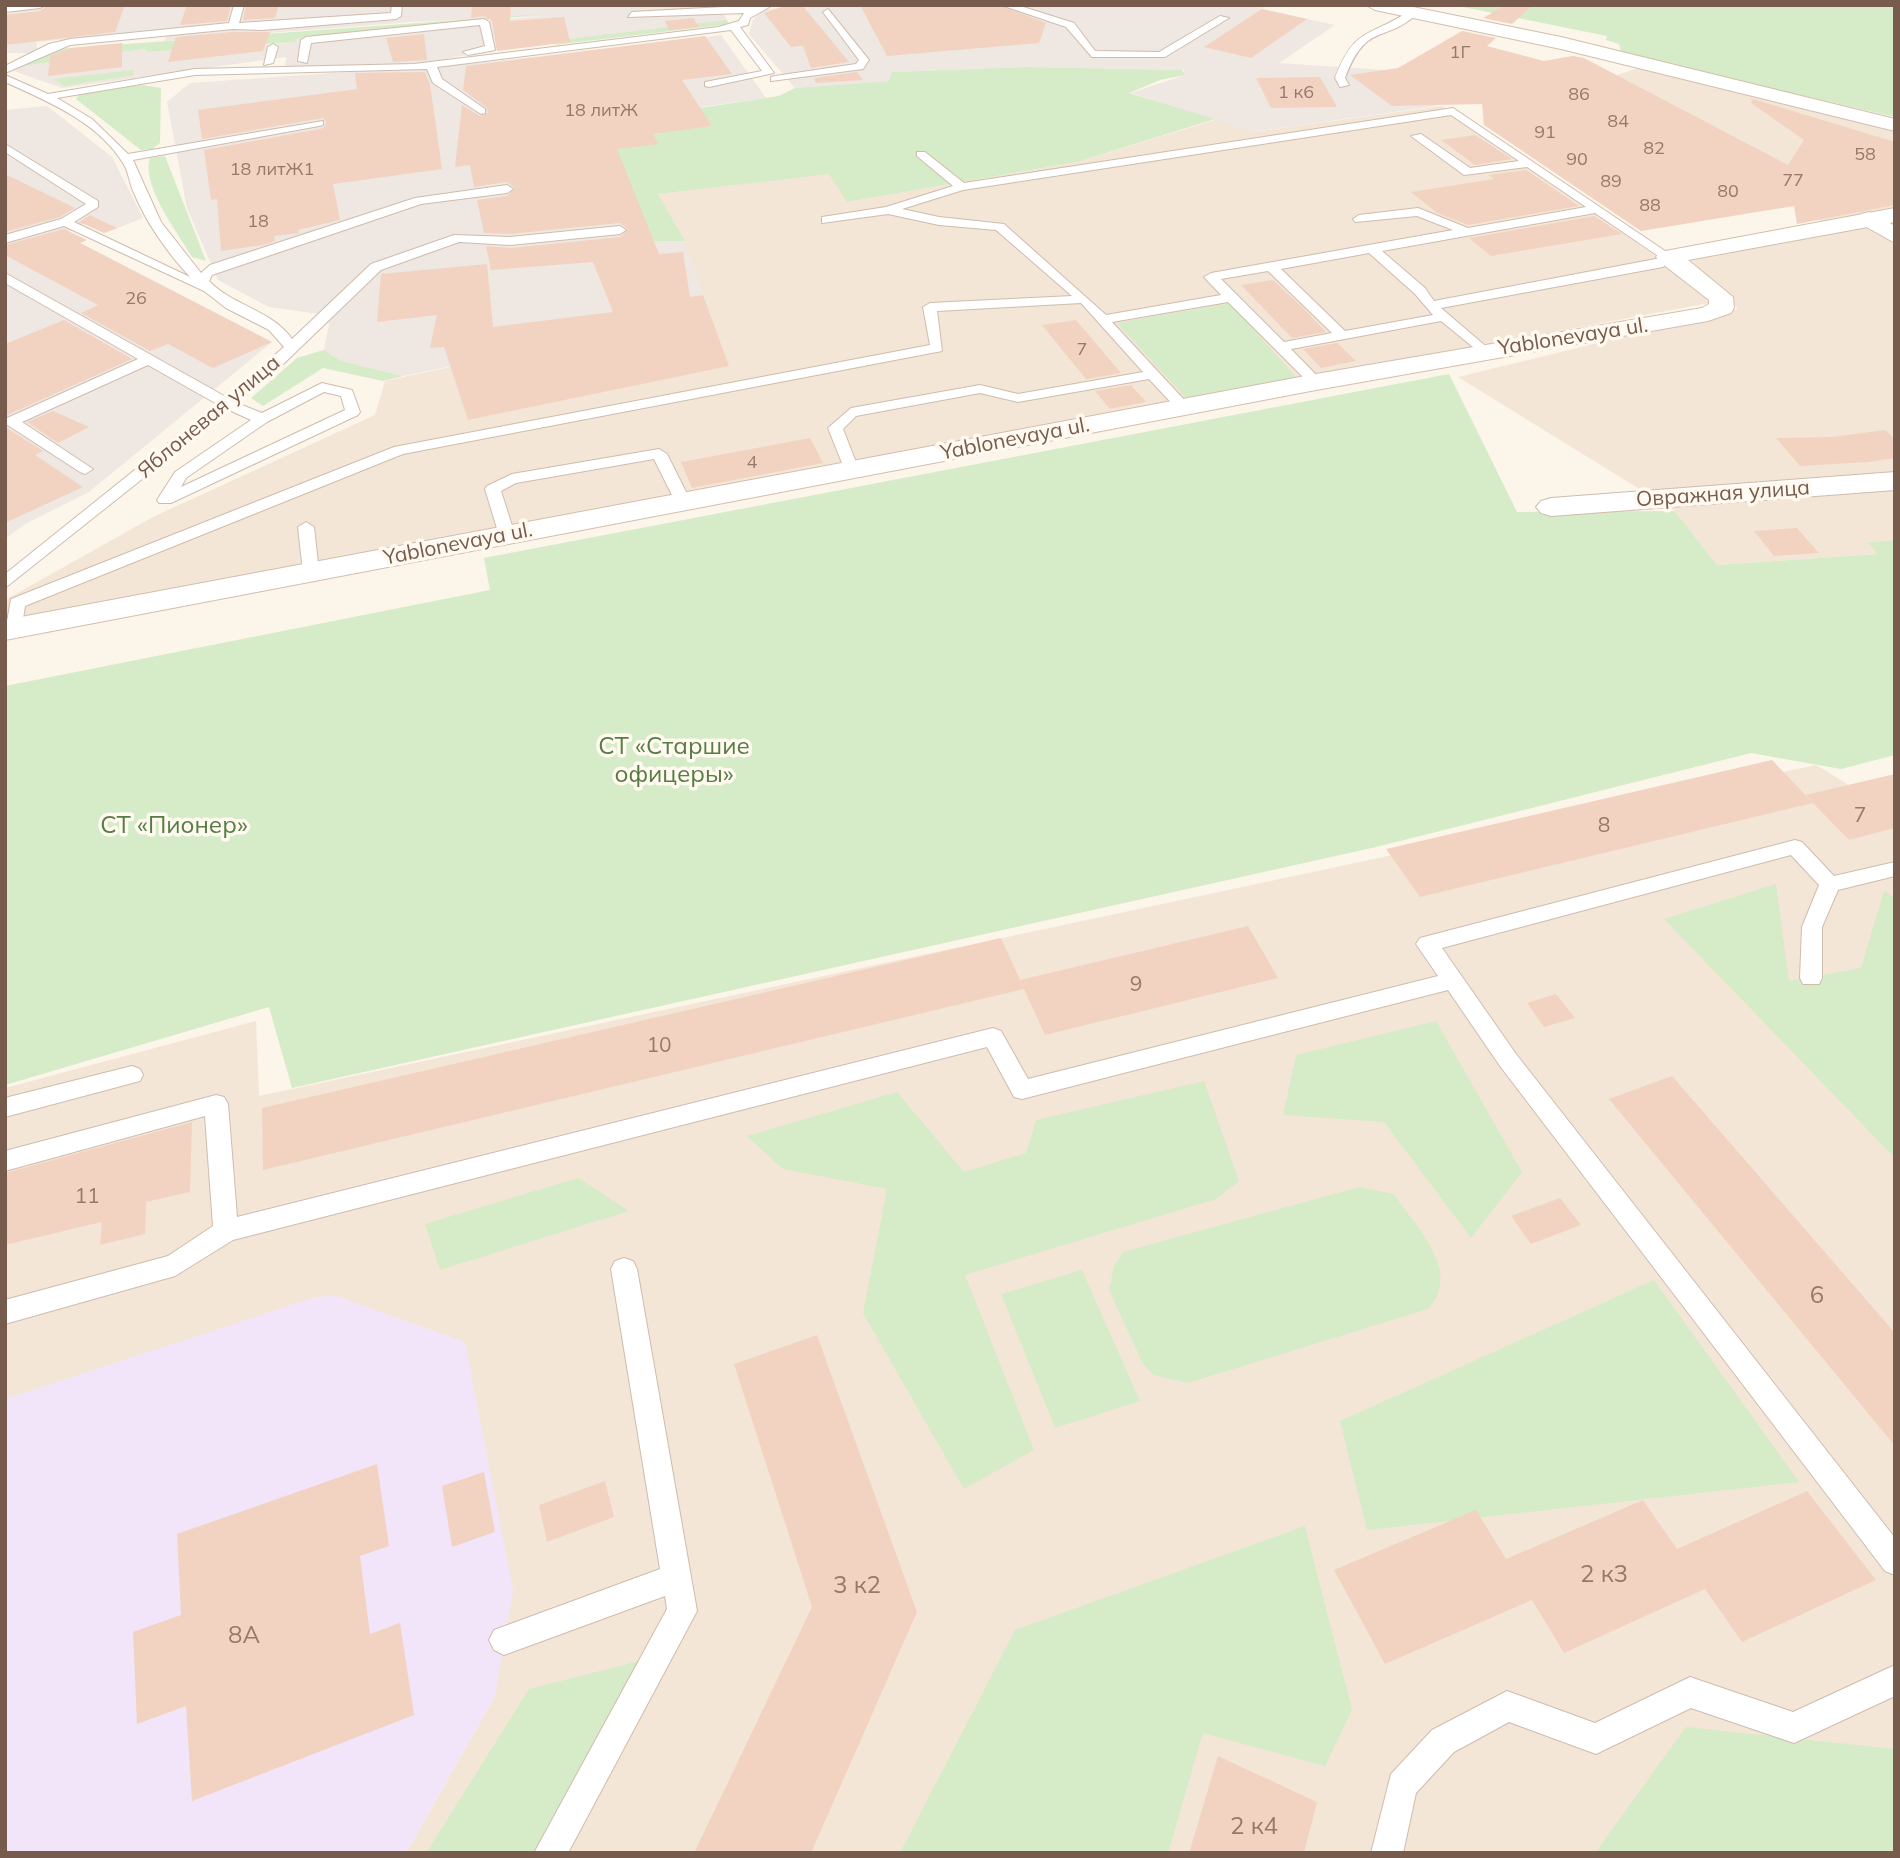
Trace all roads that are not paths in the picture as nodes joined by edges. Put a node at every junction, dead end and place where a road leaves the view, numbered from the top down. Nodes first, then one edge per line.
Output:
1 (40, 5) edge
2 (239, 5) edge
3 (397, 5) edge
4 (768, 5) edge
5 (1006, 5) edge
6 (1375, 5) edge
7 (5, 9) edge
8 (756, 10) junction
9 (828, 12) dead end
10 (1413, 13) junction
11 (632, 15) dead end
12 (1224, 18) dead end
13 (233, 26) junction
14 (735, 28) junction
15 (273, 47) dead end
16 (303, 61) junction
17 (268, 63) junction
18 (431, 65) junction
19 (5, 70) edge
20 (212, 72) junction
21 (772, 76) junction
22 (5, 78) edge
23 (709, 84) dead end
24 (1345, 85) dead end
25 (791, 92) dead end
26 (48, 97) junction
27 (481, 111) dead end
28 (319, 123) dead end
29 (1895, 125) edge
30 (1417, 136) dead end
31 (5, 147) edge
32 (920, 154) dead end
33 (125, 158) junction
34 (1530, 163) junction
35 (961, 187) junction
36 (507, 189) dead end
37 (1597, 209) junction
38 (888, 210) junction
39 (1882, 217) edge
40 (1359, 219) dead end
41 (826, 220) dead end
42 (65, 222) junction
43 (620, 230) dead end
44 (1469, 232) junction
45 (1895, 236) edge
46 (5, 239) edge
47 (1372, 249) junction
48 (1668, 257) junction
49 (1271, 266) junction
50 (5, 277) edge
51 (202, 282) junction
52 (25, 289) junction
53 (213, 293) junction
54 (5, 297) edge
55 (1232, 297) junction
56 (1084, 299) junction
57 (1431, 306) junction
58 (1443, 317) junction
59 (1104, 319) junction
60 (1342, 335) junction
61 (1283, 346) junction
62 (291, 348) junction
63 (1483, 352) junction
64 (149, 359) junction
65 (1153, 374) junction
66 (1316, 382) junction
67 (226, 403) junction
68 (1183, 407) junction
69 (262, 419) junction
70 (85, 469) dead end
71 (851, 470) junction
72 (1895, 481) edge
73 (683, 502) junction
74 (1551, 507) dead end
75 (306, 527) dead end
76 (508, 535) junction
77 (311, 572) junction
78 (5, 583) edge
79 (10, 629) edge
80 (1895, 869) edge
81 (1830, 884) junction
82 (1811, 978) dead end
83 (1453, 980) junction
84 (132, 1075) dead end
85 (5, 1108) edge
86 (5, 1161) edge
87 (226, 1231) junction
88 (624, 1269) dead end
89 (5, 1312) edge
90 (1895, 1561) edge
91 (674, 1578) junction
92 (504, 1640) dead end
93 (1895, 1680) edge
94 (550, 1853) edge
95 (1387, 1853) edge

1 - 7 lane
2 - 13 lane
3 - 13 lane
4 - 8 lane
5 - 12 lane
6 - 10 street
8 - 11 lane
8 - 14 lane
9 - 21 lane
10 - 24 lane
10 - 29 street
13 - 19 lane
14 - 18 lane
14 - 21 lane
15 - 17 lane
16 - 16 lane
16 - 17 lane
17 - 20 lane
18 - 20 lane
18 - 27 lane
20 - 26 lane
21 - 23 lane
21 - 25 lane
22 - 26 lane, Яблоневая улица
26 - 33 lane, Яблоневая улица
28 - 33 lane
30 - 34 lane
31 - 42 lane
32 - 35 lane
33 - 51 lane, Яблоневая улица
34 - 35 lane
34 - 37 lane
35 - 38 lane
36 - 51 lane
37 - 44 lane
37 - 48 lane
38 - 41 lane
38 - 56 lane
39 - 45 street
39 - 48 street
40 - 44 lane
42 - 46 lane
42 - 53 lane
43 - 62 lane
44 - 47 lane
47 - 49 lane
47 - 57 lane
48 - 57 lane
48 - 63 street, Yablonevaya ul.
49 - 55 lane
49 - 60 lane
50 - 52 lane
51 - 53 lane, Яблоневая улица
52 - 54 lane
52 - 64 lane
53 - 62 lane, Яблоневая улица
55 - 59 lane
55 - 61 lane
56 - 59 lane
56 - 79 lane
57 - 58 lane
58 - 60 lane
58 - 63 lane
59 - 65 lane
60 - 61 lane
61 - 66 lane
62 - 67 lane, Яблоневая улица
63 - 66 street, Yablonevaya ul.
64 - 67 lane
64 - 70 lane
65 - 68 lane
65 - 71 lane
66 - 68 street, Yablonevaya ul.
67 - 69 lane
67 - 78 lane, Яблоневая улица
68 - 71 street, Yablonevaya ul.
69 - 69 lane
71 - 73 street, Yablonevaya ul.
72 - 74 street, Овражная улица
73 - 76 street, Yablonevaya ul.
73 - 76 lane
75 - 77 lane
76 - 77 street, Yablonevaya ul.
77 - 79 street, Yablonevaya ul.
80 - 81 lane
81 - 82 lane
81 - 83 lane
83 - 87 lane
83 - 90 lane
84 - 85 lane
86 - 87 lane
87 - 89 lane
88 - 91 lane
91 - 92 lane
91 - 94 lane
93 - 95 lane

